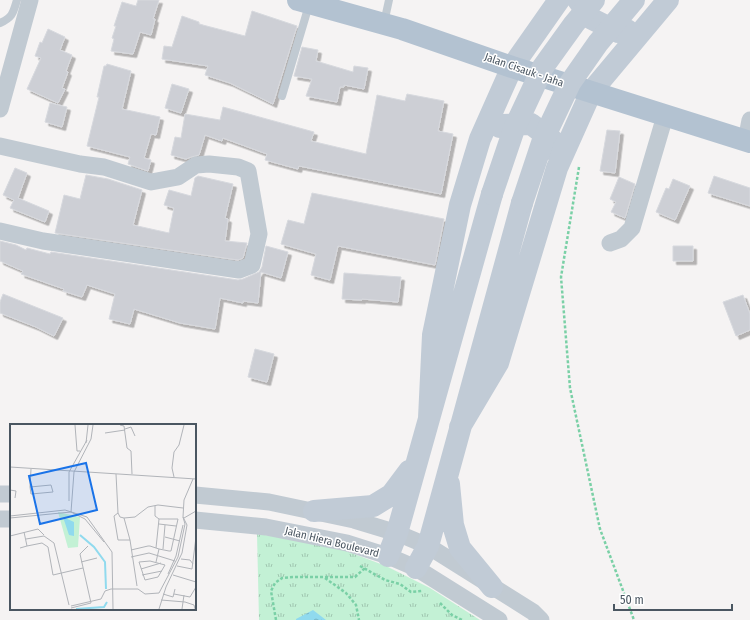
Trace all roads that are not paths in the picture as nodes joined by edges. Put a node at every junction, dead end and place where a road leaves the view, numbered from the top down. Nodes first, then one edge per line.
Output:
1 (16, 0) edge
2 (30, 0) edge
3 (389, 0) edge
4 (559, 0) edge
5 (578, 0) edge
6 (594, 0) edge
7 (634, 0) edge
8 (668, 0) edge
9 (304, 2) edge
10 (0, 23) edge
11 (384, 24) junction
12 (646, 27) junction
13 (512, 67) junction
14 (591, 92) junction
15 (282, 96) dead end
16 (0, 109) edge
17 (665, 116) junction
18 (749, 134) edge
19 (480, 139) junction
20 (0, 146) edge
21 (557, 168) junction
22 (0, 231) edge
23 (610, 243) dead end
24 (429, 418) junction
25 (460, 427) junction
26 (417, 461) junction
27 (448, 471) junction
28 (196, 495) edge
29 (314, 510) junction
30 (0, 518) edge
31 (10, 519) edge
32 (196, 520) edge
33 (397, 533) junction
34 (428, 546) junction
35 (388, 556) junction
36 (416, 568) junction
37 (492, 587) junction
38 (499, 620) edge
39 (541, 620) edge

1 - 10 lane
2 - 16 street
3 - 11 lane
4 - 13 main road
5 - 12 main road
6 - 24 main road, bridge
7 - 25 main road, bridge
8 - 12 main road
9 - 11 main road, Jalan Cisauk - Jaha
9 - 15 lane
11 - 13 main road, Jalan Cisauk - Jaha
12 - 14 main road
13 - 14 main road, Jalan Cisauk - Jaha
13 - 19 main road
14 - 17 main road, Jalan Cisauk - Jaha
14 - 21 main road
17 - 18 main road, Jalan Cisauk - Jaha
17 - 23 street
19 - 21 main road
19 - 24 main road
20 - 22 street
21 - 25 main road
24 - 26 main road
25 - 27 main road
26 - 29 main road
26 - 33 main road
27 - 34 main road
27 - 37 main road
28 - 29 street
29 - 33 street
30 - 31 street
32 - 35 street, Jalan Hiera Boulevard
33 - 34 street
33 - 35 main road
34 - 36 main road
34 - 37 street
35 - 36 street, Jalan Hiera Boulevard
36 - 38 street, Jalan Hiera Boulevard
37 - 39 street

